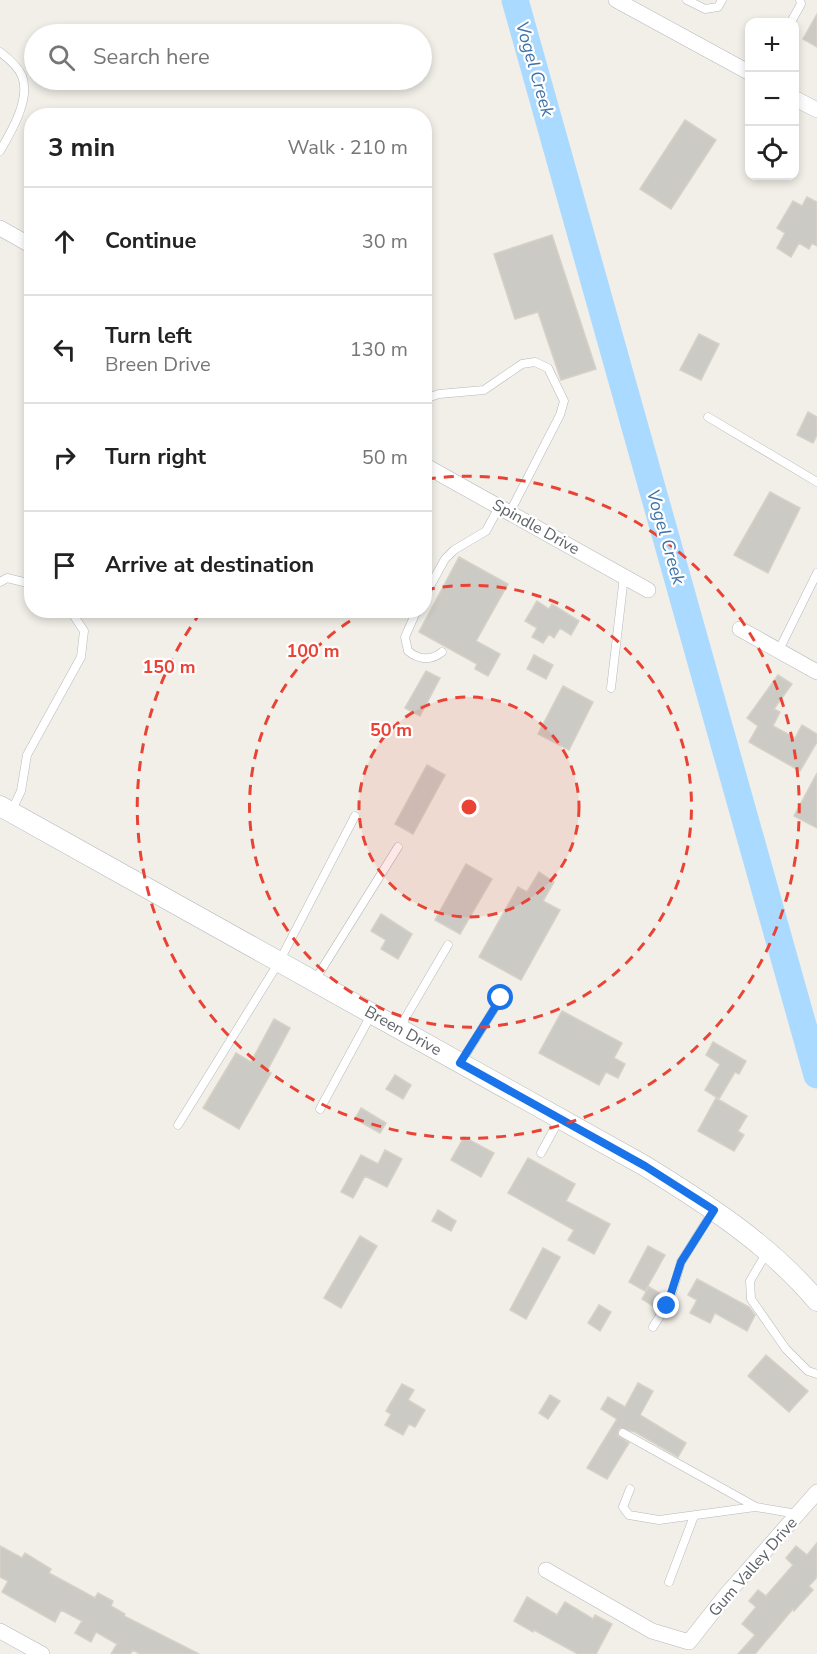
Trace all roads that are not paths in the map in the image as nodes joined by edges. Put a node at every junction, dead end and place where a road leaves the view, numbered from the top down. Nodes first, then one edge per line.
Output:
1 (616, 0) edge
2 (687, 0) edge
3 (722, 0) edge
4 (800, 0) edge
5 (635, 4) edge
6 (793, 18) edge
7 (0, 52) edge
8 (748, 72) edge
9 (799, 100) edge
10 (817, 110) edge
11 (0, 151) edge
12 (0, 228) edge
13 (24, 242) edge
14 (432, 396) edge
15 (708, 417) dead end
16 (432, 469) edge
17 (817, 482) edge
18 (505, 509) junction
19 (817, 573) edge
20 (624, 576) junction
21 (0, 582) edge
22 (24, 583) edge
23 (432, 583) edge
24 (648, 590) dead end
25 (75, 618) edge
26 (413, 618) edge
27 (740, 629) dead end
28 (779, 650) junction
29 (442, 652) dead end
30 (817, 672) edge
31 (611, 688) dead end
32 (6, 810) edge
33 (355, 816) dead end
34 (398, 846) dead end
35 (448, 945) dead end
36 (279, 962) junction
37 (314, 981) junction
38 (501, 998) dead end
39 (371, 1013) junction
40 (399, 1029) junction
41 (460, 1063) junction
42 (320, 1109) dead end
43 (560, 1118) junction
44 (178, 1125) dead end
45 (541, 1153) dead end
46 (714, 1210) junction
47 (768, 1251) junction
48 (817, 1301) edge
49 (653, 1327) dead end
50 (817, 1374) edge
51 (623, 1433) dead end
52 (630, 1489) dead end
53 (817, 1492) edge
54 (756, 1507) junction
55 (799, 1514) junction
56 (694, 1516) junction
57 (546, 1570) dead end
58 (669, 1582) dead end
59 (0, 1631) edge
60 (42, 1654) edge

1 - 5 street
2 - 3 lane
4 - 6 lane
5 - 8 street
7 - 11 lane
9 - 10 street
12 - 13 street
14 - 18 lane
15 - 17 lane
16 - 18 street, Spindle Drive
18 - 20 street, Spindle Drive
18 - 23 lane
19 - 28 lane
20 - 24 street, Spindle Drive
20 - 31 lane
21 - 22 lane
25 - 32 lane
26 - 29 lane
27 - 28 street
28 - 30 street
32 - 36 street, Breen Drive
33 - 36 lane
34 - 37 lane
35 - 40 lane
36 - 37 street, Breen Drive
36 - 44 lane
37 - 39 street, Breen Drive
38 - 41 lane
39 - 40 street, Breen Drive
39 - 42 lane
40 - 41 street, Breen Drive
41 - 43 street, Breen Drive
43 - 45 lane
43 - 46 street, Breen Drive
46 - 47 street, Breen Drive
46 - 49 lane
47 - 48 street, Breen Drive
47 - 50 lane
51 - 54 lane
52 - 56 lane
53 - 55 street, Gum Valley Drive
54 - 55 lane
54 - 56 lane
55 - 57 street, Gum Valley Drive
56 - 58 lane
59 - 60 street

